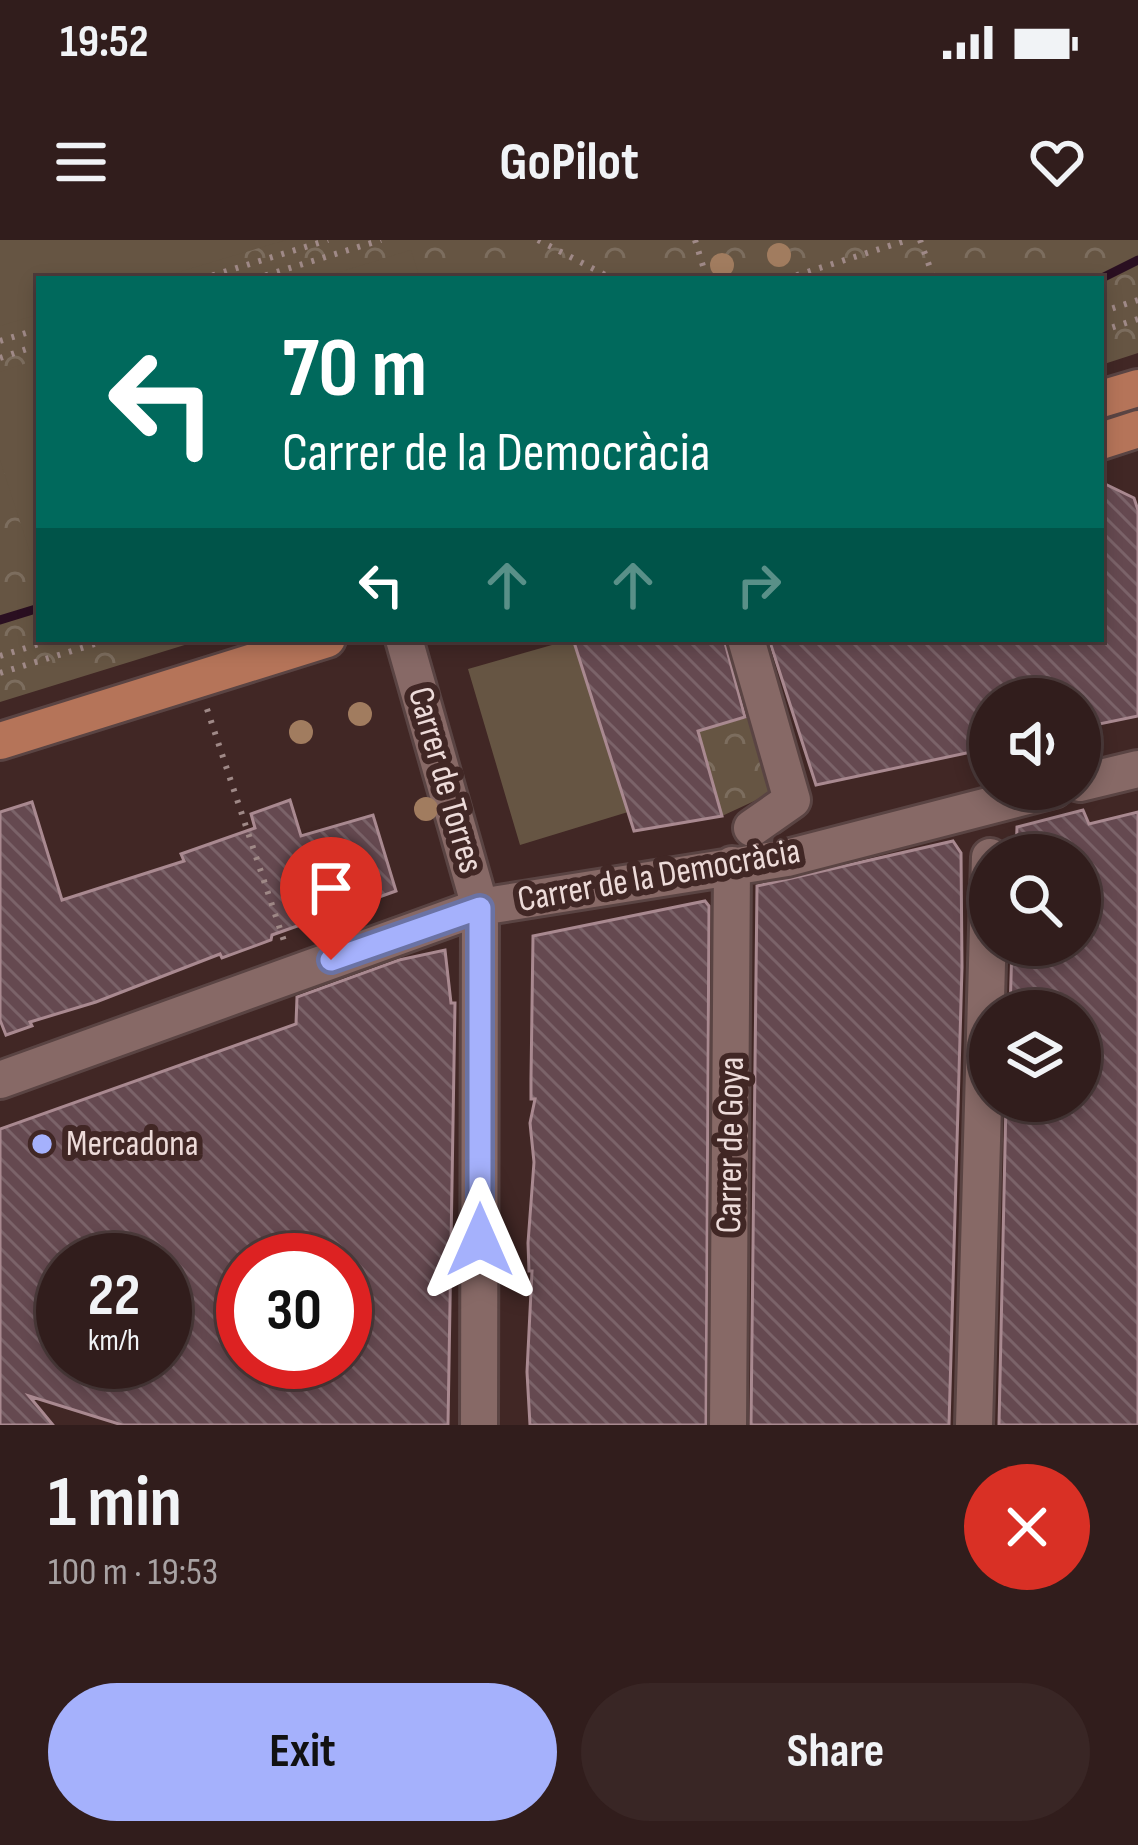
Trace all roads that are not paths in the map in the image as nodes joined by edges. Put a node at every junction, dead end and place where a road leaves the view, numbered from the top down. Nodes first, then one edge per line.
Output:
1 (1138, 388) edge
2 (1104, 398) edge
3 (1138, 429) edge
4 (1104, 440) edge
5 (317, 642) edge
6 (405, 642) edge
7 (747, 642) edge
8 (0, 741) edge
9 (1138, 769) edge
10 (1101, 778) edge
11 (969, 810) edge
12 (752, 828) dead end
13 (732, 865) junction
14 (480, 908) junction
15 (987, 966) edge
16 (0, 1080) edge
17 (479, 1425) edge
18 (728, 1425) edge
19 (974, 1425) edge

1 - 2 main road
3 - 4 main road
5 - 8 main road
6 - 14 street, Carrer de Torres
7 - 12 street
9 - 10 street
11 - 13 street, Carrer de la Democràcia
13 - 14 street, Carrer de la Democràcia
13 - 18 street, Carrer de Goya
14 - 16 street, Carrer de la Democràcia
14 - 17 street, Carrer de Torres
15 - 19 street

